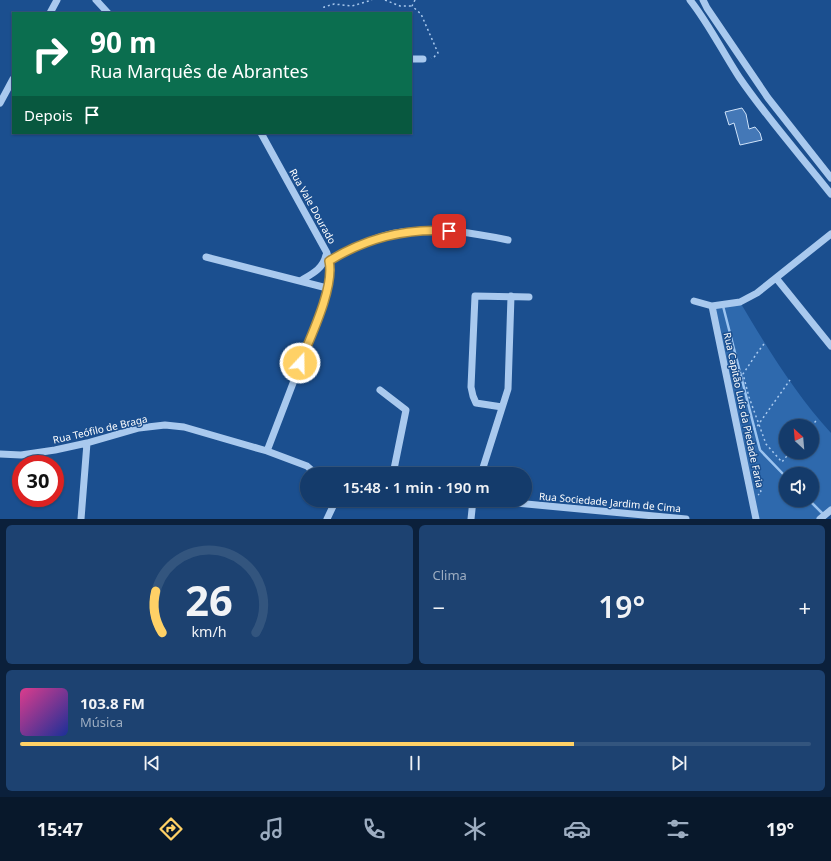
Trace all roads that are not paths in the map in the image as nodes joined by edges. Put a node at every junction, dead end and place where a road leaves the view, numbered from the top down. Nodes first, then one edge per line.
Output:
1 (57, 0) edge
2 (96, 0) edge
3 (690, 0) edge
4 (703, 0) edge
5 (51, 12) edge
6 (107, 12) edge
7 (412, 59) edge
8 (423, 59) road end
9 (12, 81) edge
10 (0, 103) edge
11 (262, 134) edge
12 (831, 178) edge
13 (831, 194) edge
14 (831, 234) edge
15 (508, 240) dead end
16 (327, 253) junction
17 (206, 257) dead end
18 (329, 261) junction
19 (776, 278) junction
20 (300, 281) junction
21 (327, 288) junction
22 (511, 296) junction
23 (529, 297) dead end
24 (694, 300) dead end
25 (712, 306) junction
26 (831, 346) edge
27 (380, 390) dead end
28 (502, 408) junction
29 (87, 443) junction
30 (267, 451) junction
31 (0, 454) edge
32 (308, 467) edge
33 (394, 467) edge
34 (483, 467) edge
35 (532, 505) edge
36 (333, 507) edge
37 (472, 507) edge
38 (831, 510) edge
39 (81, 519) edge
40 (327, 519) edge
41 (471, 519) edge
42 (686, 519) edge
43 (756, 519) edge
44 (820, 519) edge

1 - 5 street
2 - 6 street
3 - 13 street
4 - 12 street
7 - 8 street
9 - 10 street
11 - 16 street, Rua Vale Dourado
14 - 19 street
15 - 18 street
16 - 18 street, Rua Vale Dourado
16 - 20 street
17 - 20 street
18 - 21 street, Rua Vale Dourado
19 - 25 street
19 - 26 street
20 - 21 street
21 - 30 street, Rua Vale Dourado
22 - 23 street
22 - 28 street
22 - 28 street
24 - 25 street
25 - 43 street, Rua Capitão Luís da Piedade Faria
27 - 33 street
28 - 34 street
29 - 30 street, Rua Teófilo de Braga
29 - 31 street, Rua Teófilo de Braga
29 - 39 street
30 - 32 street, Rua Teófilo de Braga
35 - 42 street, Rua Sociedade Jardim de Cima
36 - 40 street
37 - 41 street
38 - 44 street

